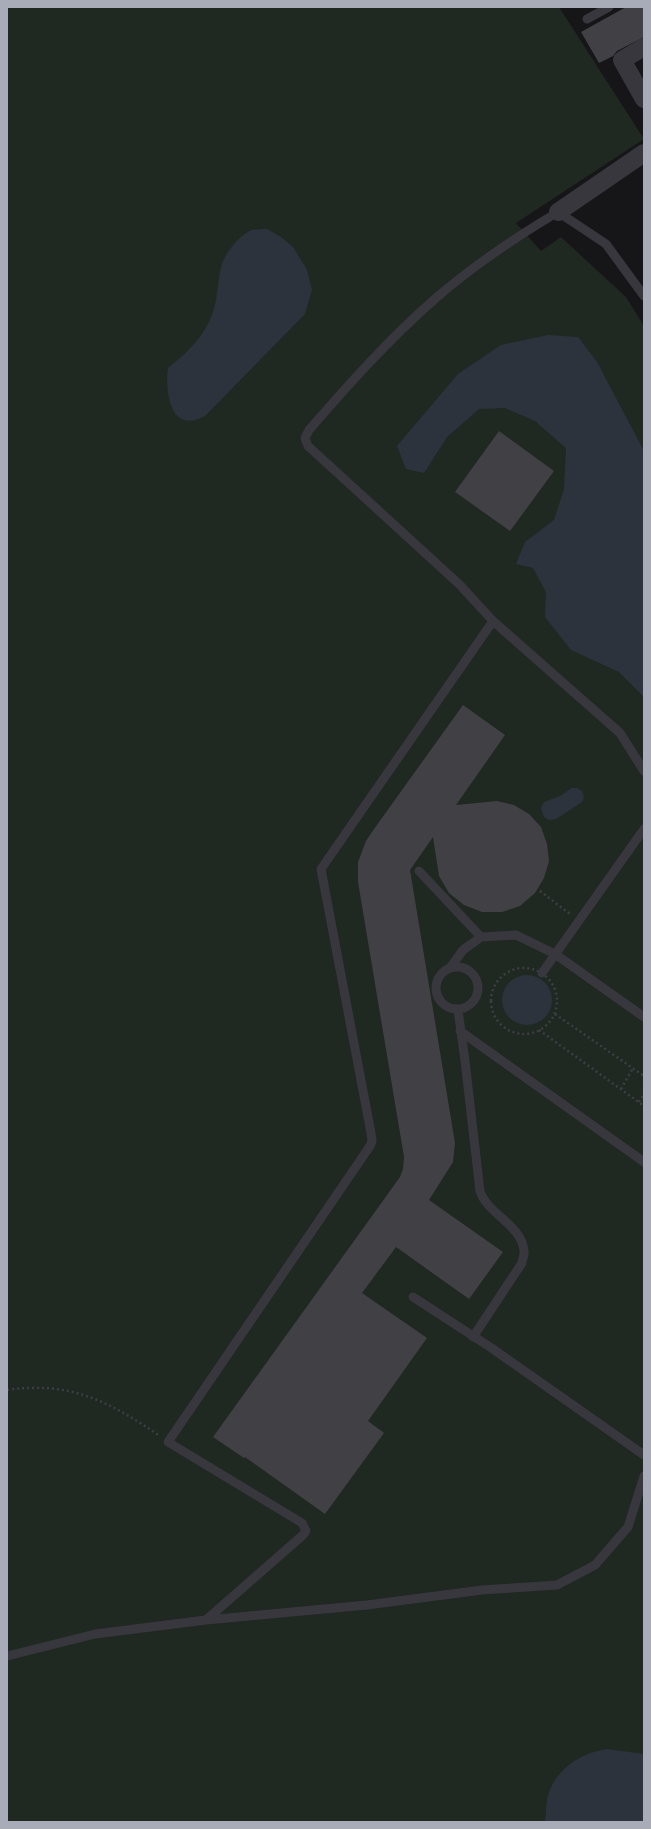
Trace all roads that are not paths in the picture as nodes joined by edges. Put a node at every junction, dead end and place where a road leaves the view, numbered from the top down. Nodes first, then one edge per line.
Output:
1 (609, 7) edge
2 (588, 19) dead end
3 (644, 47) edge
4 (644, 99) edge
5 (644, 153) edge
6 (558, 212) junction
7 (644, 296) edge
8 (493, 621) junction
9 (644, 771) edge
10 (644, 829) edge
11 (419, 871) dead end
12 (481, 937) junction
13 (555, 954) junction
14 (450, 968) junction
15 (542, 973) road end
16 (458, 1010) junction
17 (644, 1017) edge
18 (460, 1031) junction
19 (644, 1162) edge
20 (413, 1297) dead end
21 (473, 1337) junction
22 (644, 1455) edge
23 (644, 1476) edge
24 (206, 1620) junction
25 (7, 1656) edge

1 - 2 lane
3 - 4 street
5 - 6 street
6 - 7 lane
6 - 8 lane
8 - 9 lane
8 - 24 lane
10 - 13 lane
11 - 12 lane
12 - 13 lane
12 - 14 lane
13 - 15 lane
13 - 17 lane
14 - 16 lane
14 - 16 lane
16 - 18 lane
18 - 19 lane
18 - 21 lane
20 - 21 lane
21 - 22 lane
23 - 24 lane
24 - 25 lane

